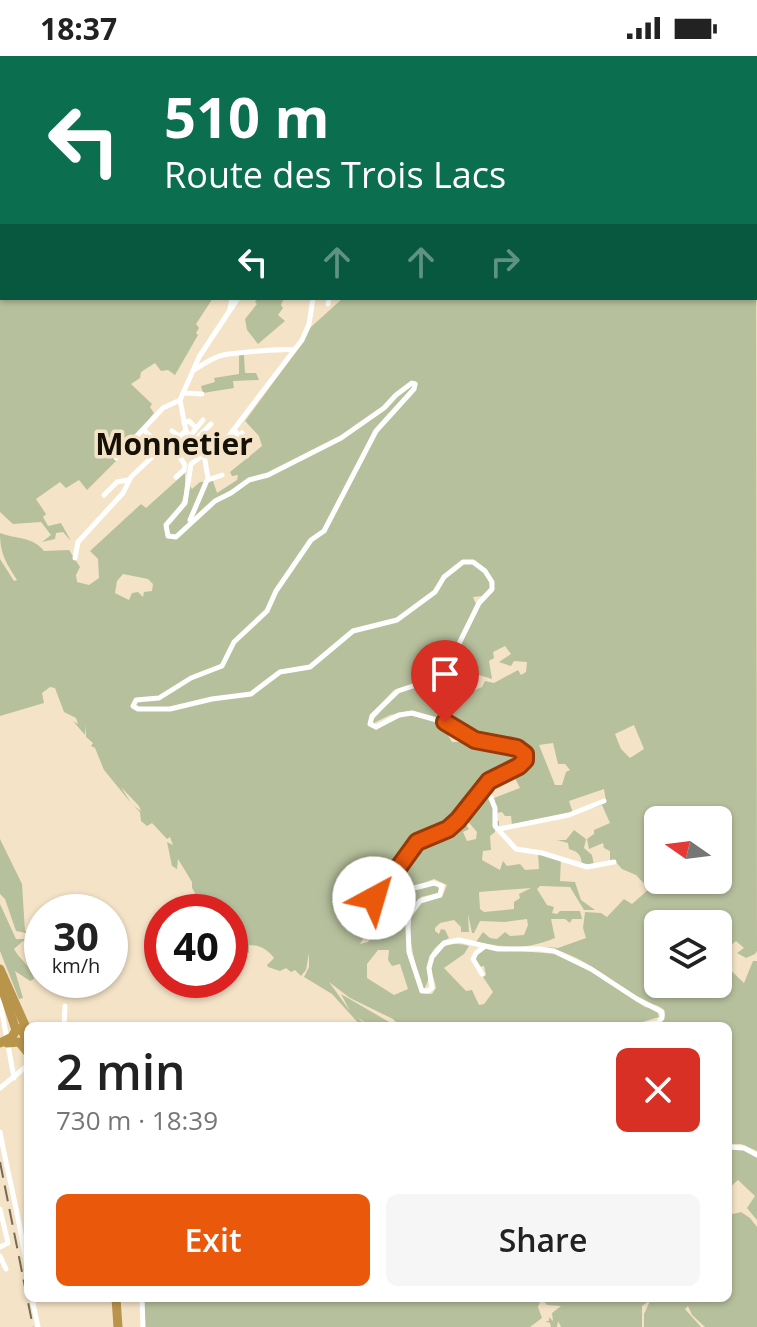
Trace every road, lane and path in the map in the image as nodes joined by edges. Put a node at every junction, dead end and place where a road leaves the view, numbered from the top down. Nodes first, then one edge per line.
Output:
1 (234, 300) edge
2 (313, 300) edge
3 (205, 347) junction
4 (294, 350) junction
5 (217, 357) junction
6 (193, 371) junction
7 (202, 394) dead end
8 (181, 396) junction
9 (203, 420) dead end
10 (184, 423) junction
11 (211, 424) dead end
12 (239, 424) junction
13 (196, 428) junction
14 (144, 430) junction
15 (172, 431) dead end
16 (242, 433) dead end
17 (179, 436) junction
18 (191, 436) junction
19 (170, 442) junction
20 (161, 447) junction
21 (179, 454) junction
22 (203, 455) junction
23 (116, 458) dead end
24 (222, 475) dead end
25 (176, 477) dead end
26 (128, 480) junction
27 (208, 480) junction
28 (104, 495) dead end
29 (188, 525) junction
30 (75, 558) dead end
31 (485, 784) junction
32 (604, 801) dead end
33 (498, 829) junction
34 (612, 862) dead end
35 (485, 946) junction
36 (0, 969) edge
37 (482, 974) dead end
38 (0, 982) edge
39 (0, 1001) edge
40 (65, 1006) dead end
41 (64, 1022) edge
42 (659, 1022) edge
43 (24, 1023) edge
44 (24, 1035) edge
45 (5, 1043) edge
46 (24, 1047) edge
47 (24, 1069) edge
48 (14, 1078) junction
49 (0, 1088) edge
50 (0, 1132) edge
51 (732, 1147) edge
52 (757, 1155) edge
53 (0, 1209) edge
54 (24, 1235) edge
55 (0, 1247) edge
56 (0, 1256) edge
57 (6, 1269) dead end
58 (33, 1302) edge
59 (119, 1302) edge
60 (142, 1302) edge
61 (38, 1327) edge
62 (121, 1327) edge
63 (143, 1327) edge

1 - 3 street
2 - 4 street
3 - 5 street
3 - 6 street
4 - 5 street
4 - 12 street
5 - 6 street
6 - 8 street
7 - 8 street
8 - 10 street
8 - 14 street
9 - 13 street
10 - 13 street
10 - 18 street
11 - 18 street
12 - 16 street
12 - 22 street
13 - 18 street
14 - 20 street
14 - 23 street
15 - 17 street
17 - 18 street
17 - 19 street
18 - 21 street
18 - 22 street
19 - 20 street
19 - 21 street
20 - 26 street
21 - 25 street
22 - 27 street
22 - 29 street
24 - 27 street
26 - 28 street
26 - 30 street
27 - 29 street
29 - 31 street
31 - 33 street
31 - 35 street
32 - 33 street
33 - 34 street
35 - 37 street
35 - 42 street
36 - 43 highway
38 - 44 highway
38 - 45 highway
39 - 48 street
40 - 41 street
45 - 46 highway
47 - 48 street
48 - 49 street
50 - 54 street
51 - 52 street
53 - 55 street
56 - 57 street
58 - 61 street
59 - 62 highway
60 - 63 street

